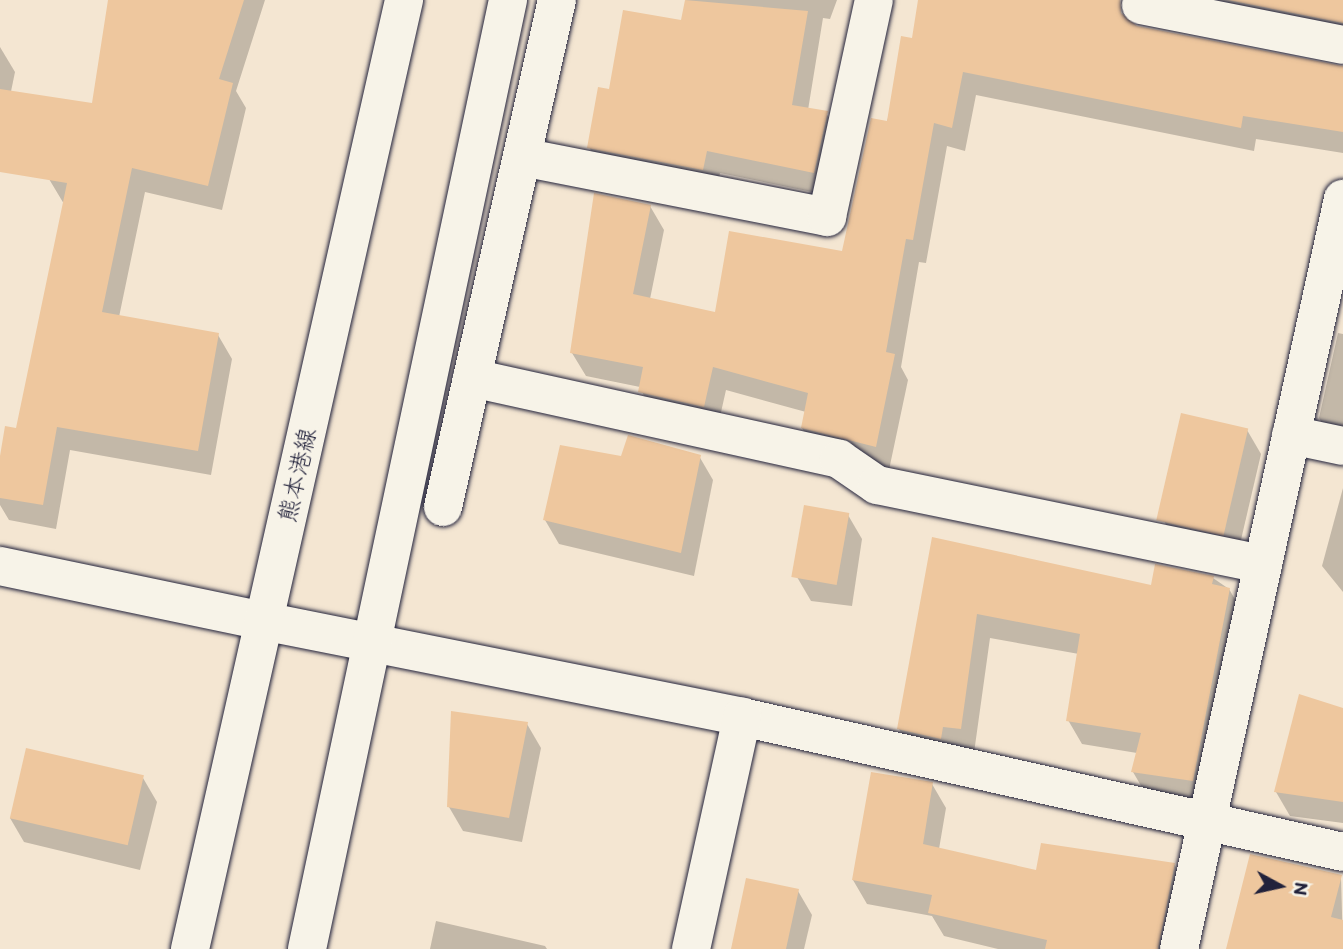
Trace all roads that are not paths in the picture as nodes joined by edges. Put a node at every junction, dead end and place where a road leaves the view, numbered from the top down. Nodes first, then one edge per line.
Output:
1 (404, 0) edge
2 (508, 0) edge
3 (557, 0) edge
4 (874, 0) edge
5 (1141, 5) dead end
6 (1343, 46) edge
7 (522, 157) junction
8 (1343, 199) edge
9 (472, 378) junction
10 (1291, 435) junction
11 (1343, 446) edge
12 (443, 507) dead end
13 (1263, 564) junction
14 (0, 566) edge
15 (263, 621) junction
16 (373, 643) junction
17 (742, 717) junction
18 (1206, 824) junction
19 (1343, 852) edge
20 (190, 949) edge
21 (307, 949) edge
22 (691, 949) edge
23 (1179, 949) edge

1 - 15 street, 熊本港線
2 - 16 street
3 - 7 street
4 - 7 street
5 - 6 street
7 - 9 street
8 - 10 street
9 - 12 street
9 - 13 street
10 - 11 street
10 - 13 street
13 - 18 street
14 - 15 street
15 - 16 street
15 - 20 street, 熊本港線
16 - 17 street
16 - 21 street
17 - 18 street
17 - 22 street
18 - 19 street
18 - 23 street

